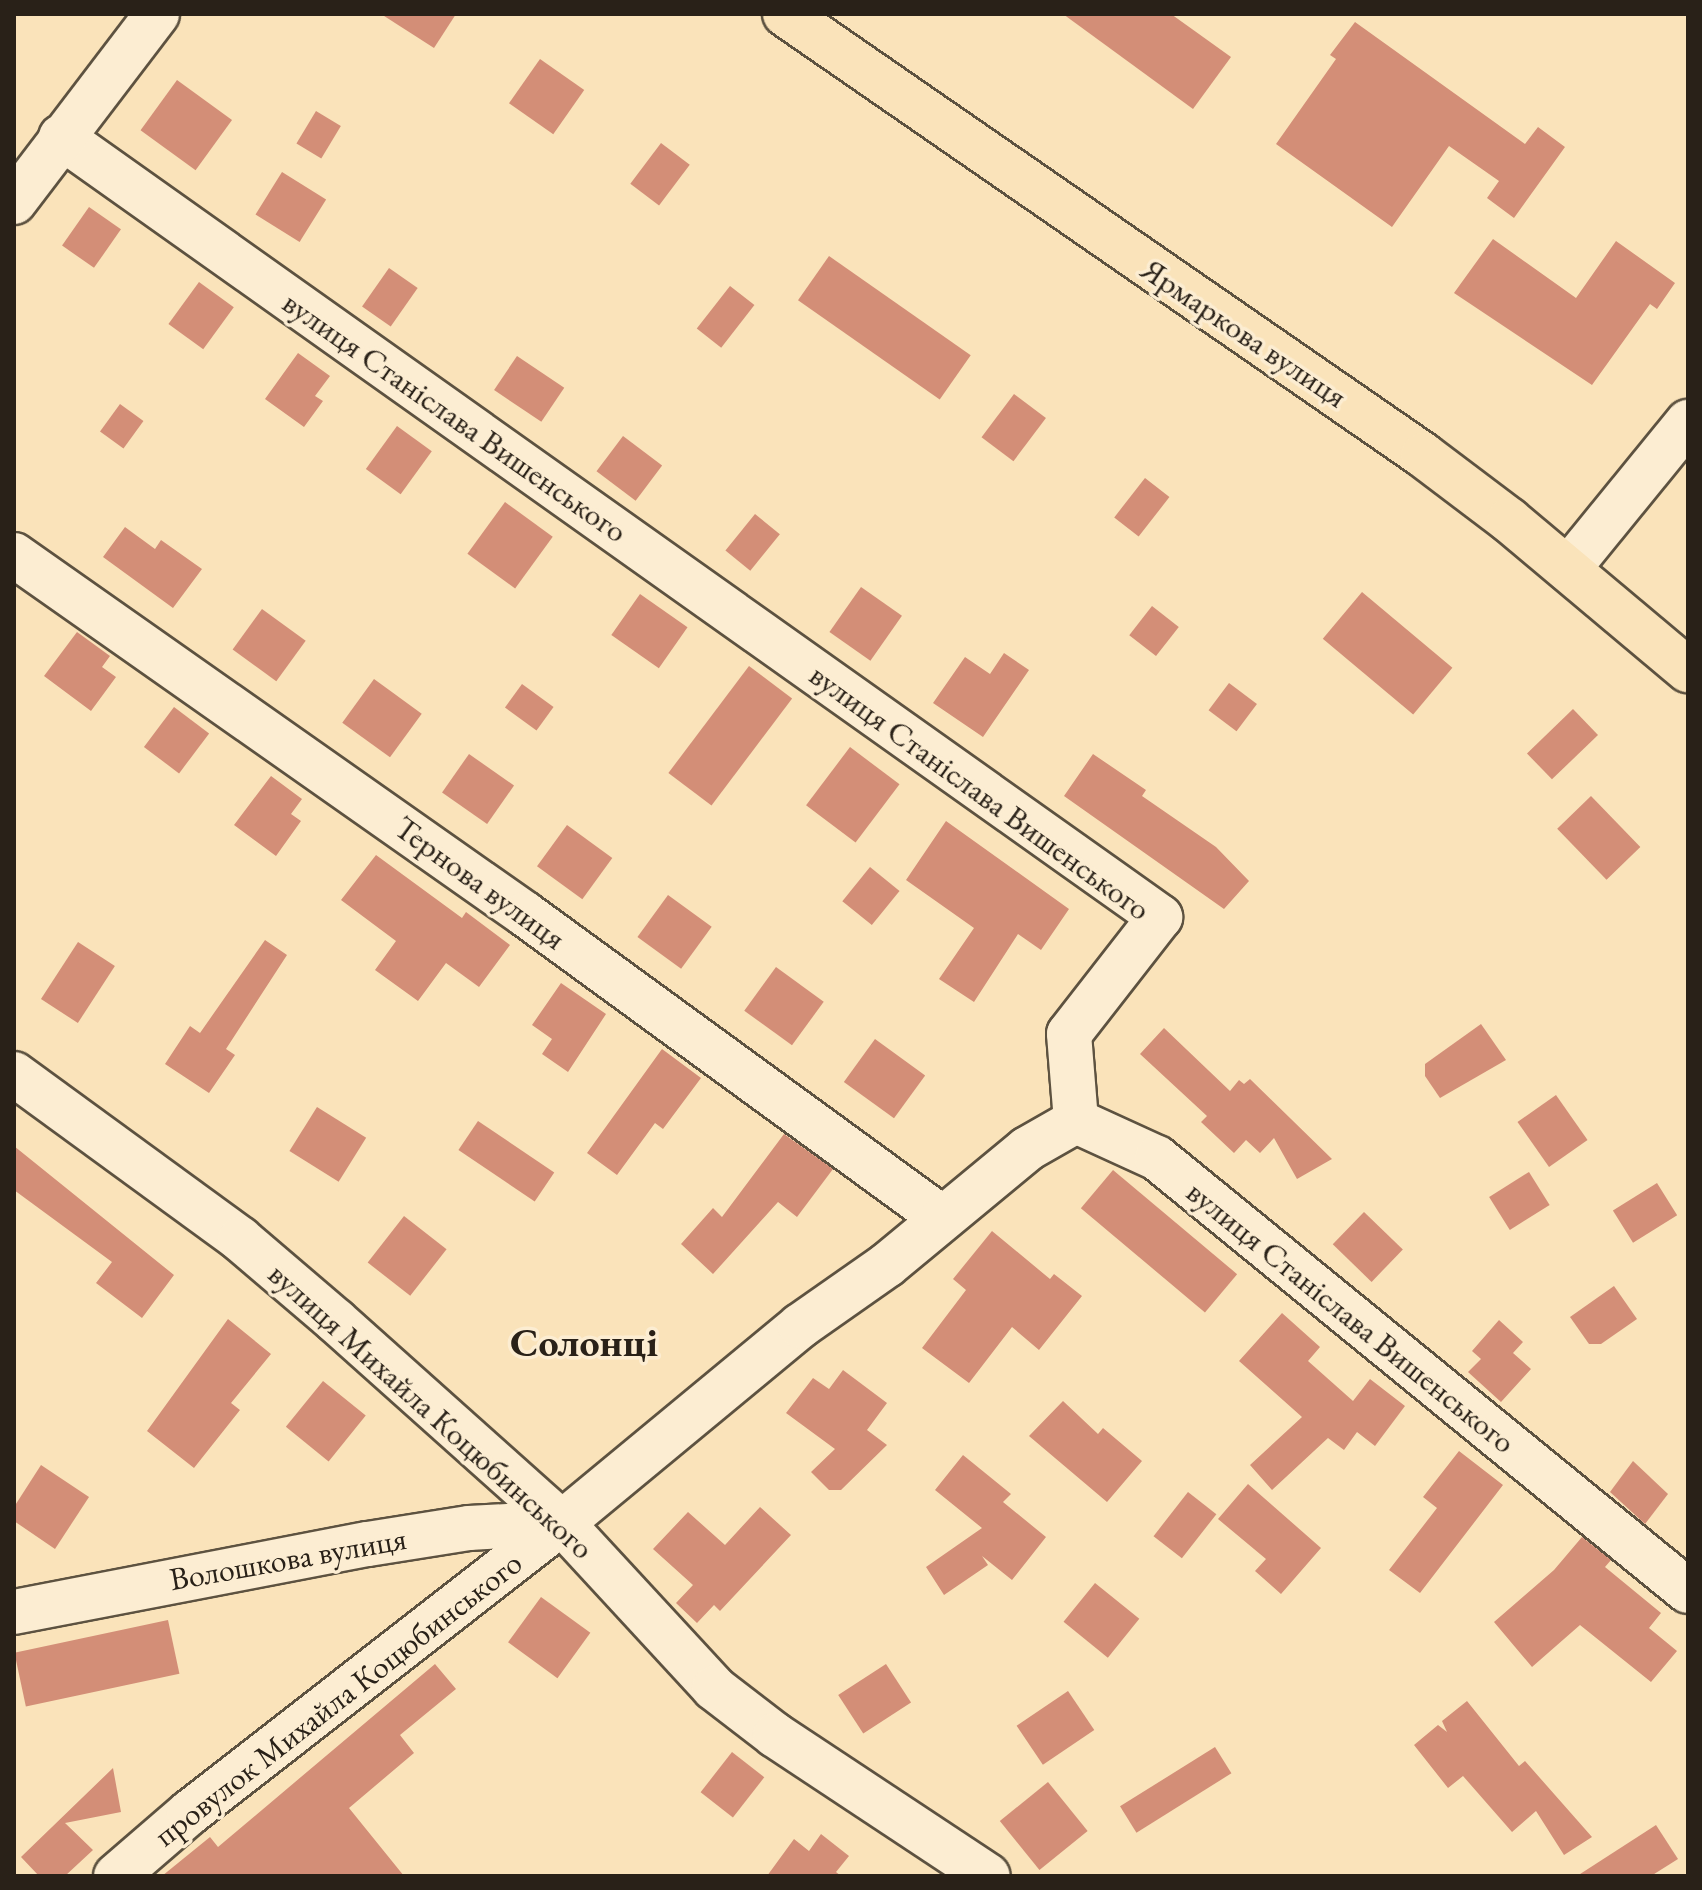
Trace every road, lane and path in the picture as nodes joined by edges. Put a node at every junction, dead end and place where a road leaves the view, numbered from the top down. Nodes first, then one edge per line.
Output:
1 (157, 14) edge
2 (785, 14) edge
3 (61, 137) junction
4 (14, 202) edge
5 (1688, 422) edge
6 (14, 555) edge
7 (1568, 569) junction
8 (1688, 670) edge
9 (14, 1074) edge
10 (1076, 1121) junction
11 (942, 1218) junction
12 (562, 1523) junction
13 (1688, 1591) edge
14 (15, 1609) edge
15 (116, 1876) edge
16 (988, 1876) edge

1 - 3 street
2 - 7 main road, Ярмаркова вулиця
3 - 4 street
3 - 10 street, вулиця Станіслава Вишенського
5 - 7 street
6 - 11 street, Тернова вулиця
7 - 8 main road, Ярмаркова вулиця
9 - 12 street, вулиця Михайла Коцюбинського
10 - 11 street, провулок Михайла Коцюбинського
10 - 13 street, вулиця Станіслава Вишенського
11 - 12 street, провулок Михайла Коцюбинського
12 - 14 street, Волошкова вулиця
12 - 15 street, провулок Михайла Коцюбинського
12 - 16 street, вулиця Михайла Коцюбинського

